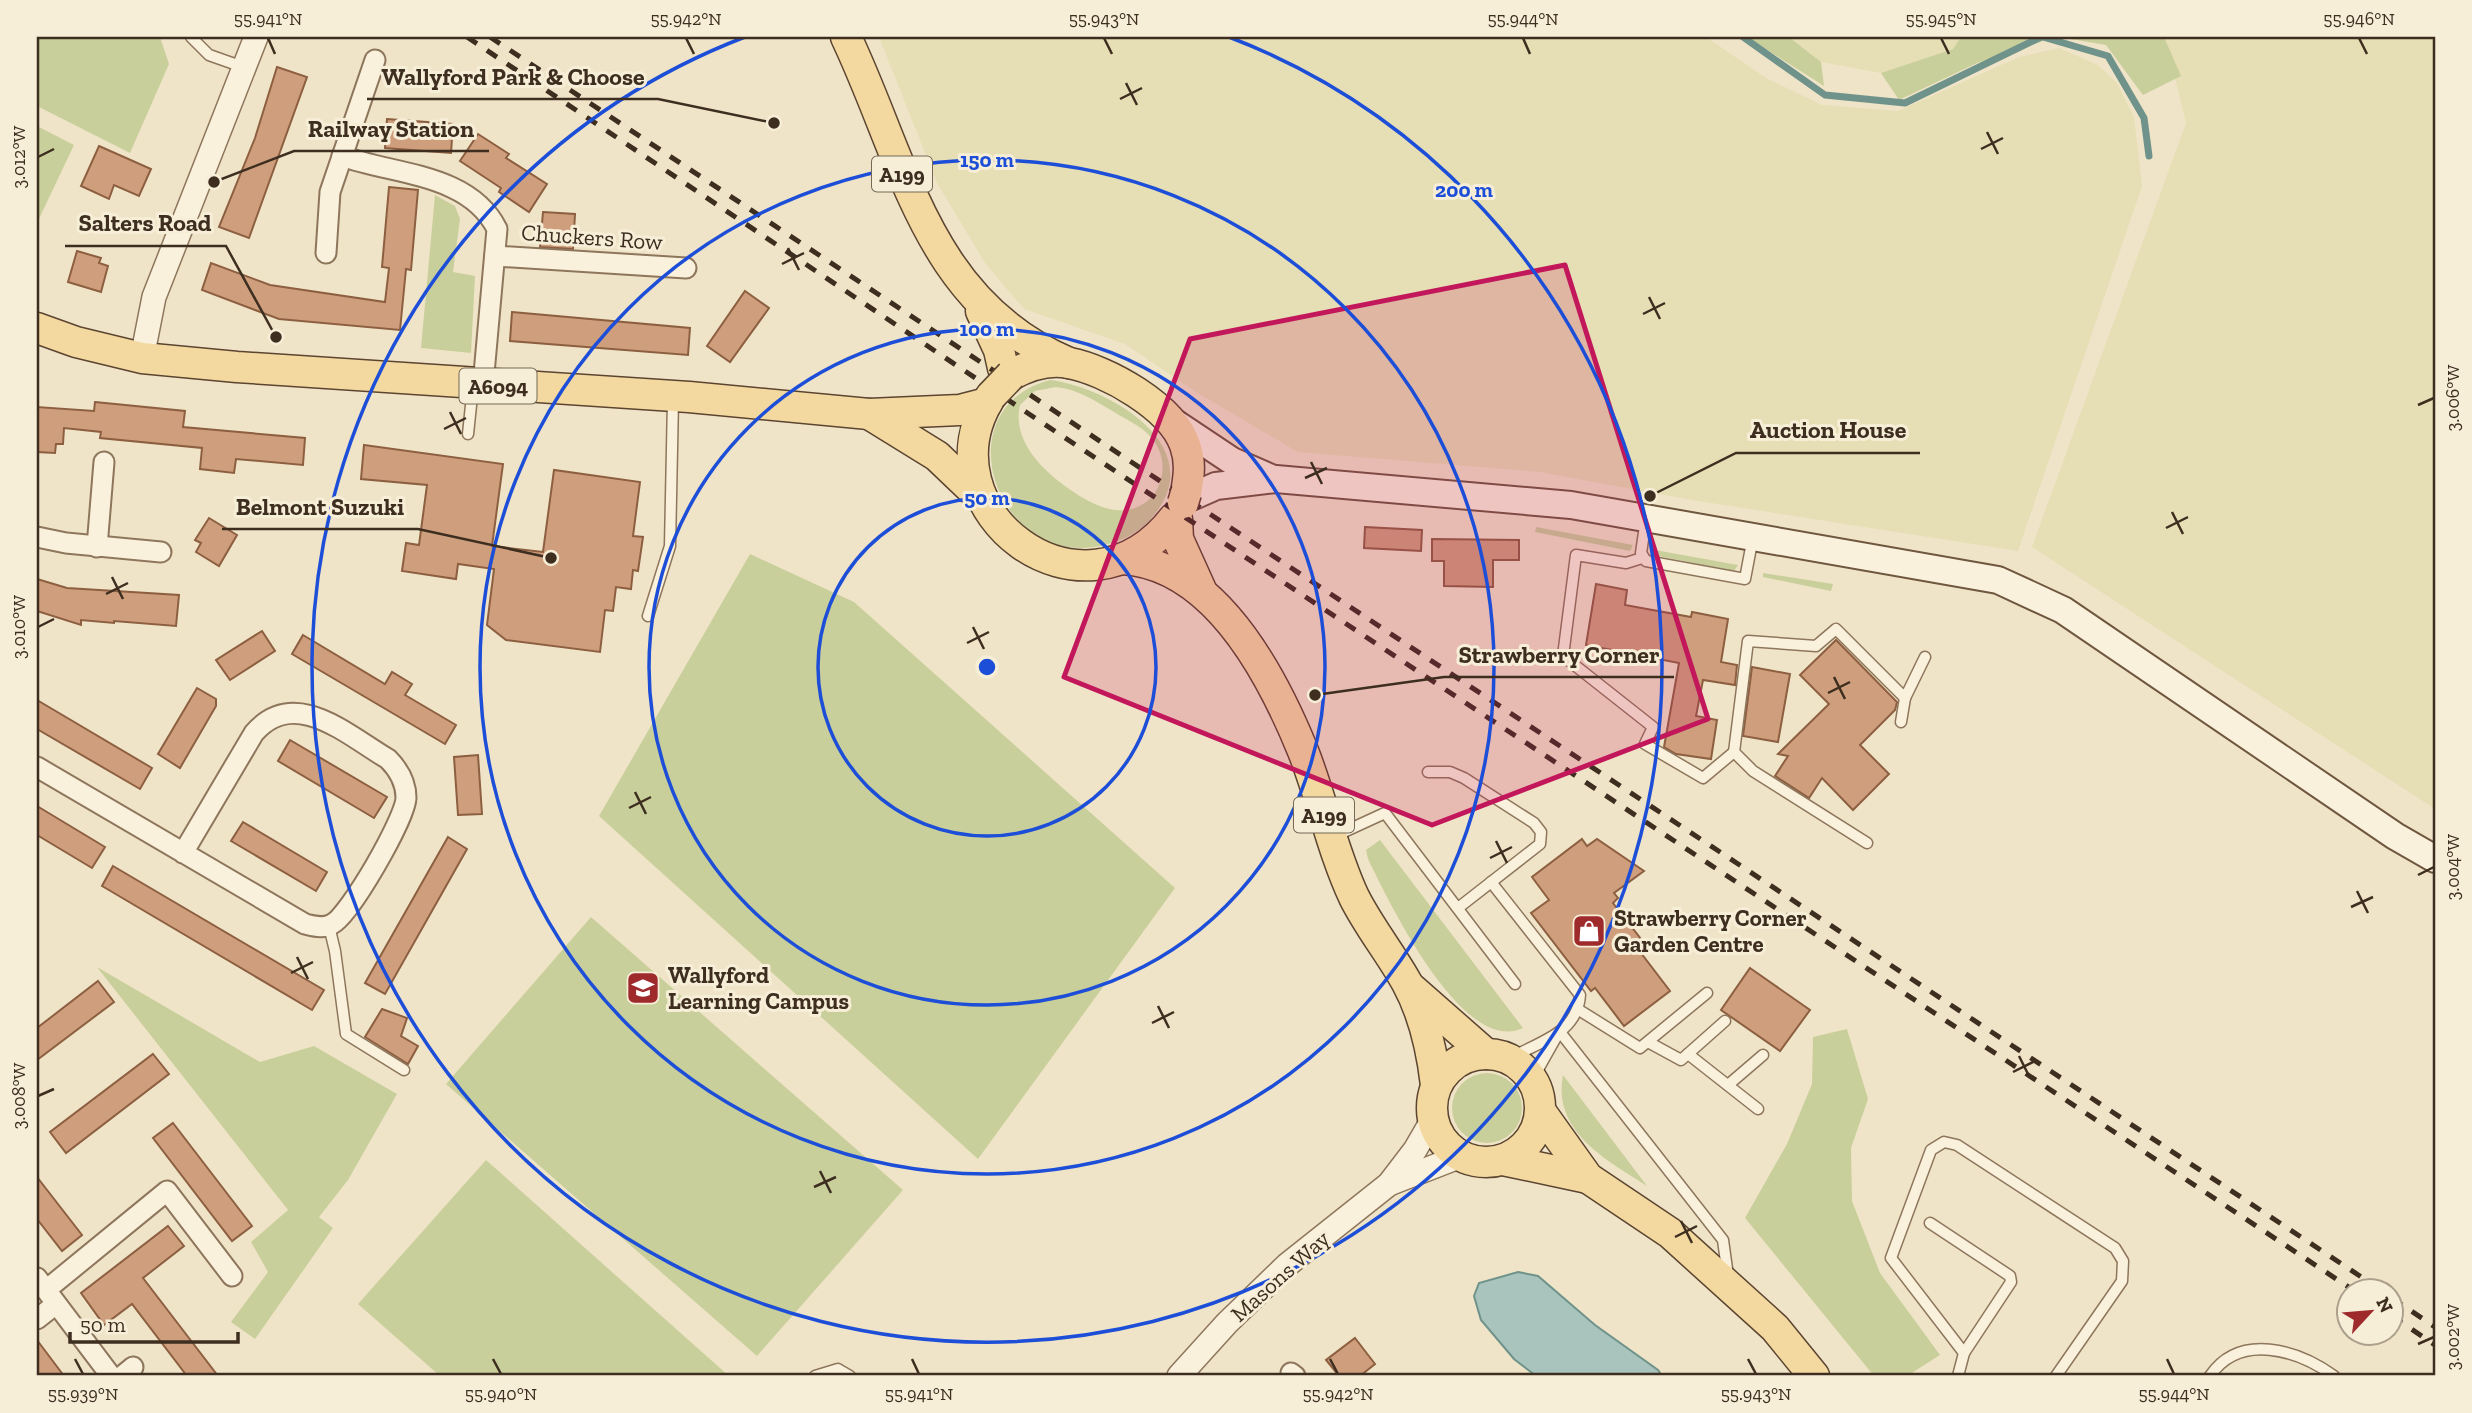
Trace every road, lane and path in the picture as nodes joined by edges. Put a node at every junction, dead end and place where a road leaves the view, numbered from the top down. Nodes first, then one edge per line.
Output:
1 (191, 37) edge
2 (256, 37) edge
3 (846, 37) edge
4 (375, 60) dead end
5 (243, 67) junction
6 (342, 156) junction
7 (326, 253) dead end
8 (495, 256) junction
9 (686, 268) dead end
10 (976, 301) junction
11 (37, 328) edge
12 (142, 358) junction
13 (1069, 363) junction
14 (478, 384) junction
15 (999, 385) junction
16 (673, 396) junction
17 (869, 414) junction
18 (1172, 421) junction
19 (468, 434) dead end
20 (104, 462) dead end
21 (1276, 479) junction
22 (985, 502) junction
23 (1181, 507) junction
24 (1646, 519) junction
25 (37, 537) edge
26 (1754, 537) junction
27 (97, 547) junction
28 (161, 552) dead end
29 (1642, 558) junction
30 (1123, 559) junction
31 (1201, 590) junction
32 (648, 616) dead end
33 (1925, 657) dead end
34 (1905, 698) junction
35 (1901, 722) dead end
36 (1734, 752) junction
37 (37, 767) edge
38 (1428, 772) dead end
39 (1332, 838) junction
40 (1867, 843) dead end
41 (183, 853) junction
42 (2435, 859) edge
43 (1491, 882) junction
44 (1458, 908) junction
45 (329, 926) junction
46 (1514, 984) dead end
47 (1408, 986) junction
48 (1707, 993) dead end
49 (1579, 1010) junction
50 (1725, 1021) dead end
51 (1560, 1032) junction
52 (1648, 1042) junction
53 (1688, 1054) junction
54 (1763, 1055) dead end
55 (1498, 1057) junction
56 (404, 1070) dead end
57 (1532, 1080) junction
58 (1436, 1085) junction
59 (1728, 1085) junction
60 (1758, 1109) dead end
61 (1541, 1112) junction
62 (1433, 1119) junction
63 (1461, 1156) junction
64 (1503, 1160) junction
65 (1588, 1178) junction
66 (1389, 1184) junction
67 (1930, 1223) dead end
68 (232, 1276) dead end
69 (1730, 1287) junction
70 (46, 1291) edge
71 (37, 1319) edge
72 (1964, 1353) junction
73 (111, 1376) edge
74 (815, 1376) edge
75 (850, 1376) edge
76 (1179, 1376) edge
77 (1814, 1376) edge
78 (1958, 1376) edge
79 (2056, 1376) edge
80 (2210, 1376) edge
81 (2334, 1376) edge

1 - 5 lane
2 - 5 street
3 - 10 main road, A199
4 - 6 street
5 - 12 street
6 - 7 street
6 - 8 street, Chuckers Row
8 - 9 street, Chuckers Row
8 - 14 street, Chuckers Row
10 - 13 main road, A199
10 - 15 main road, A199
11 - 12 main road, A6094
12 - 14 main road, A6094
13 - 15 main road, A199
13 - 18 main road, A199
14 - 16 main road, A6094
14 - 19 lane
15 - 17 main road, A6094
15 - 22 main road, A199
16 - 17 main road, A6094
16 - 32 lane
17 - 22 main road, A6094
18 - 21 main road
18 - 23 main road, A199
20 - 27 street
21 - 23 main road
21 - 24 main road
22 - 30 main road, A199
23 - 30 main road, A199
23 - 31 main road, A199
24 - 26 main road
24 - 29 lane
25 - 27 street
26 - 29 lane
26 - 42 main road
27 - 28 street
29 - 36 lane
30 - 31 main road, A199
31 - 39 main road, A199
33 - 34 lane
34 - 35 lane
34 - 36 lane
36 - 40 lane
37 - 41 street
38 - 43 lane
39 - 44 lane
39 - 47 main road, A199
41 - 45 street
41 - 45 street
43 - 44 lane
43 - 49 lane
44 - 46 lane
45 - 56 lane
47 - 55 main road, A199
47 - 58 main road, A199
48 - 52 lane
49 - 51 lane
49 - 52 lane
50 - 53 lane
51 - 55 lane
51 - 57 lane
51 - 69 lane
52 - 53 lane
53 - 59 lane
54 - 59 lane
55 - 57 main road, A199
55 - 58 main road
57 - 61 main road
58 - 62 main road, A199
59 - 60 lane
61 - 64 main road
61 - 65 main road
62 - 63 main road
62 - 66 street, Masons Way
63 - 64 main road
63 - 66 street, Masons Way
64 - 65 main road
65 - 69 main road
66 - 76 street, Masons Way
67 - 72 lane
68 - 70 street
69 - 77 main road
70 - 71 street
70 - 73 street
72 - 78 lane
72 - 79 lane
74 - 75 lane
80 - 81 lane

